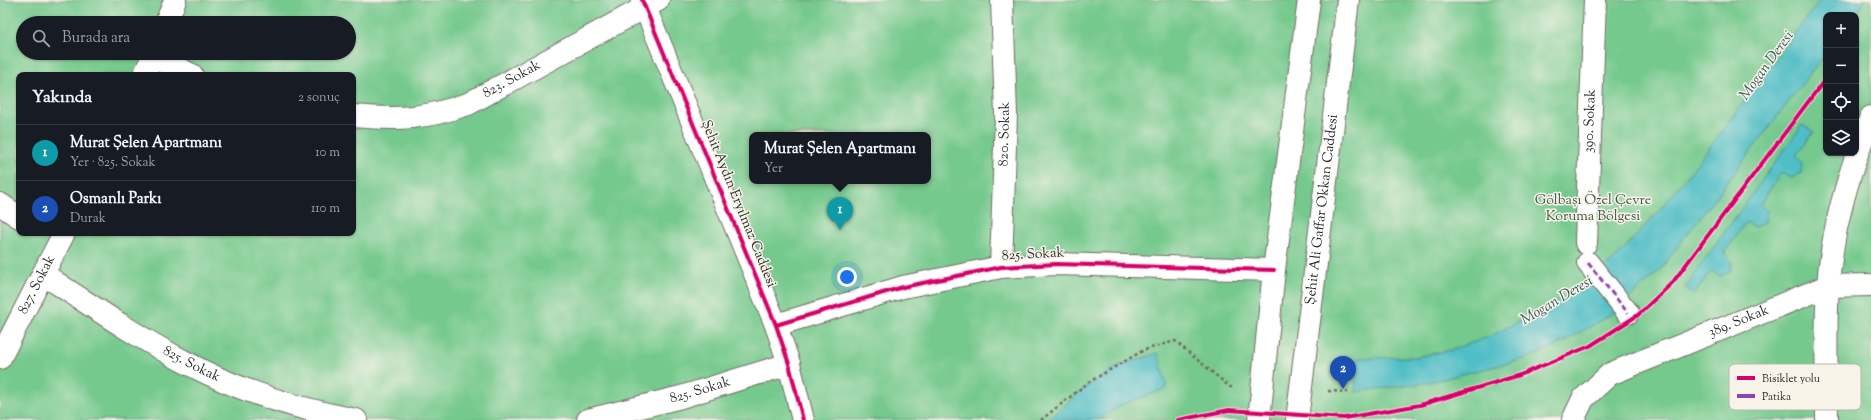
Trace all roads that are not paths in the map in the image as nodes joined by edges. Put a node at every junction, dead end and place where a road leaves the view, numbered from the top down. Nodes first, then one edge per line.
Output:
1 (175, 0) edge
2 (1002, 0) edge
3 (1309, 0) edge
4 (1348, 0) edge
5 (1595, 0) edge
6 (648, 2) edge
7 (169, 16) edge
8 (151, 62) edge
9 (183, 72) edge
10 (356, 116) edge
11 (1871, 116) edge
12 (0, 204) edge
13 (16, 215) edge
14 (55, 237) edge
15 (1001, 267) junction
16 (1274, 270) junction
17 (43, 274) junction
18 (1871, 285) edge
19 (1828, 286) junction
20 (1628, 313) dead end
21 (776, 325) junction
22 (0, 358) edge
23 (789, 364) junction
24 (1827, 364) edge
25 (1827, 410) edge
26 (356, 420) edge
27 (588, 420) edge
28 (803, 420) edge
29 (1259, 420) edge
30 (1297, 420) edge
31 (1573, 420) edge
32 (1827, 420) edge

1 - 7 street
2 - 15 street, 820. Sokak
3 - 16 street
4 - 30 street, Şehit Ali Gaffar Okkan Caddesi
5 - 20 street, 390. Sokak
6 - 10 street, 823. Sokak
6 - 21 street, Şehit Aydın Eryılmaz Caddesi
8 - 9 street
11 - 19 street
12 - 13 street
14 - 17 street, 827. Sokak
15 - 16 street, 825. Sokak
15 - 21 street, 825. Sokak
16 - 29 street
17 - 22 street, 827. Sokak
17 - 26 street, 825. Sokak
18 - 19 street, 389. Sokak
19 - 24 street
19 - 31 street, 389. Sokak
21 - 23 street, Şehit Aydın Eryılmaz Caddesi
23 - 27 street, 825. Sokak
23 - 28 street, Şehit Aydın Eryılmaz Caddesi
25 - 32 street

